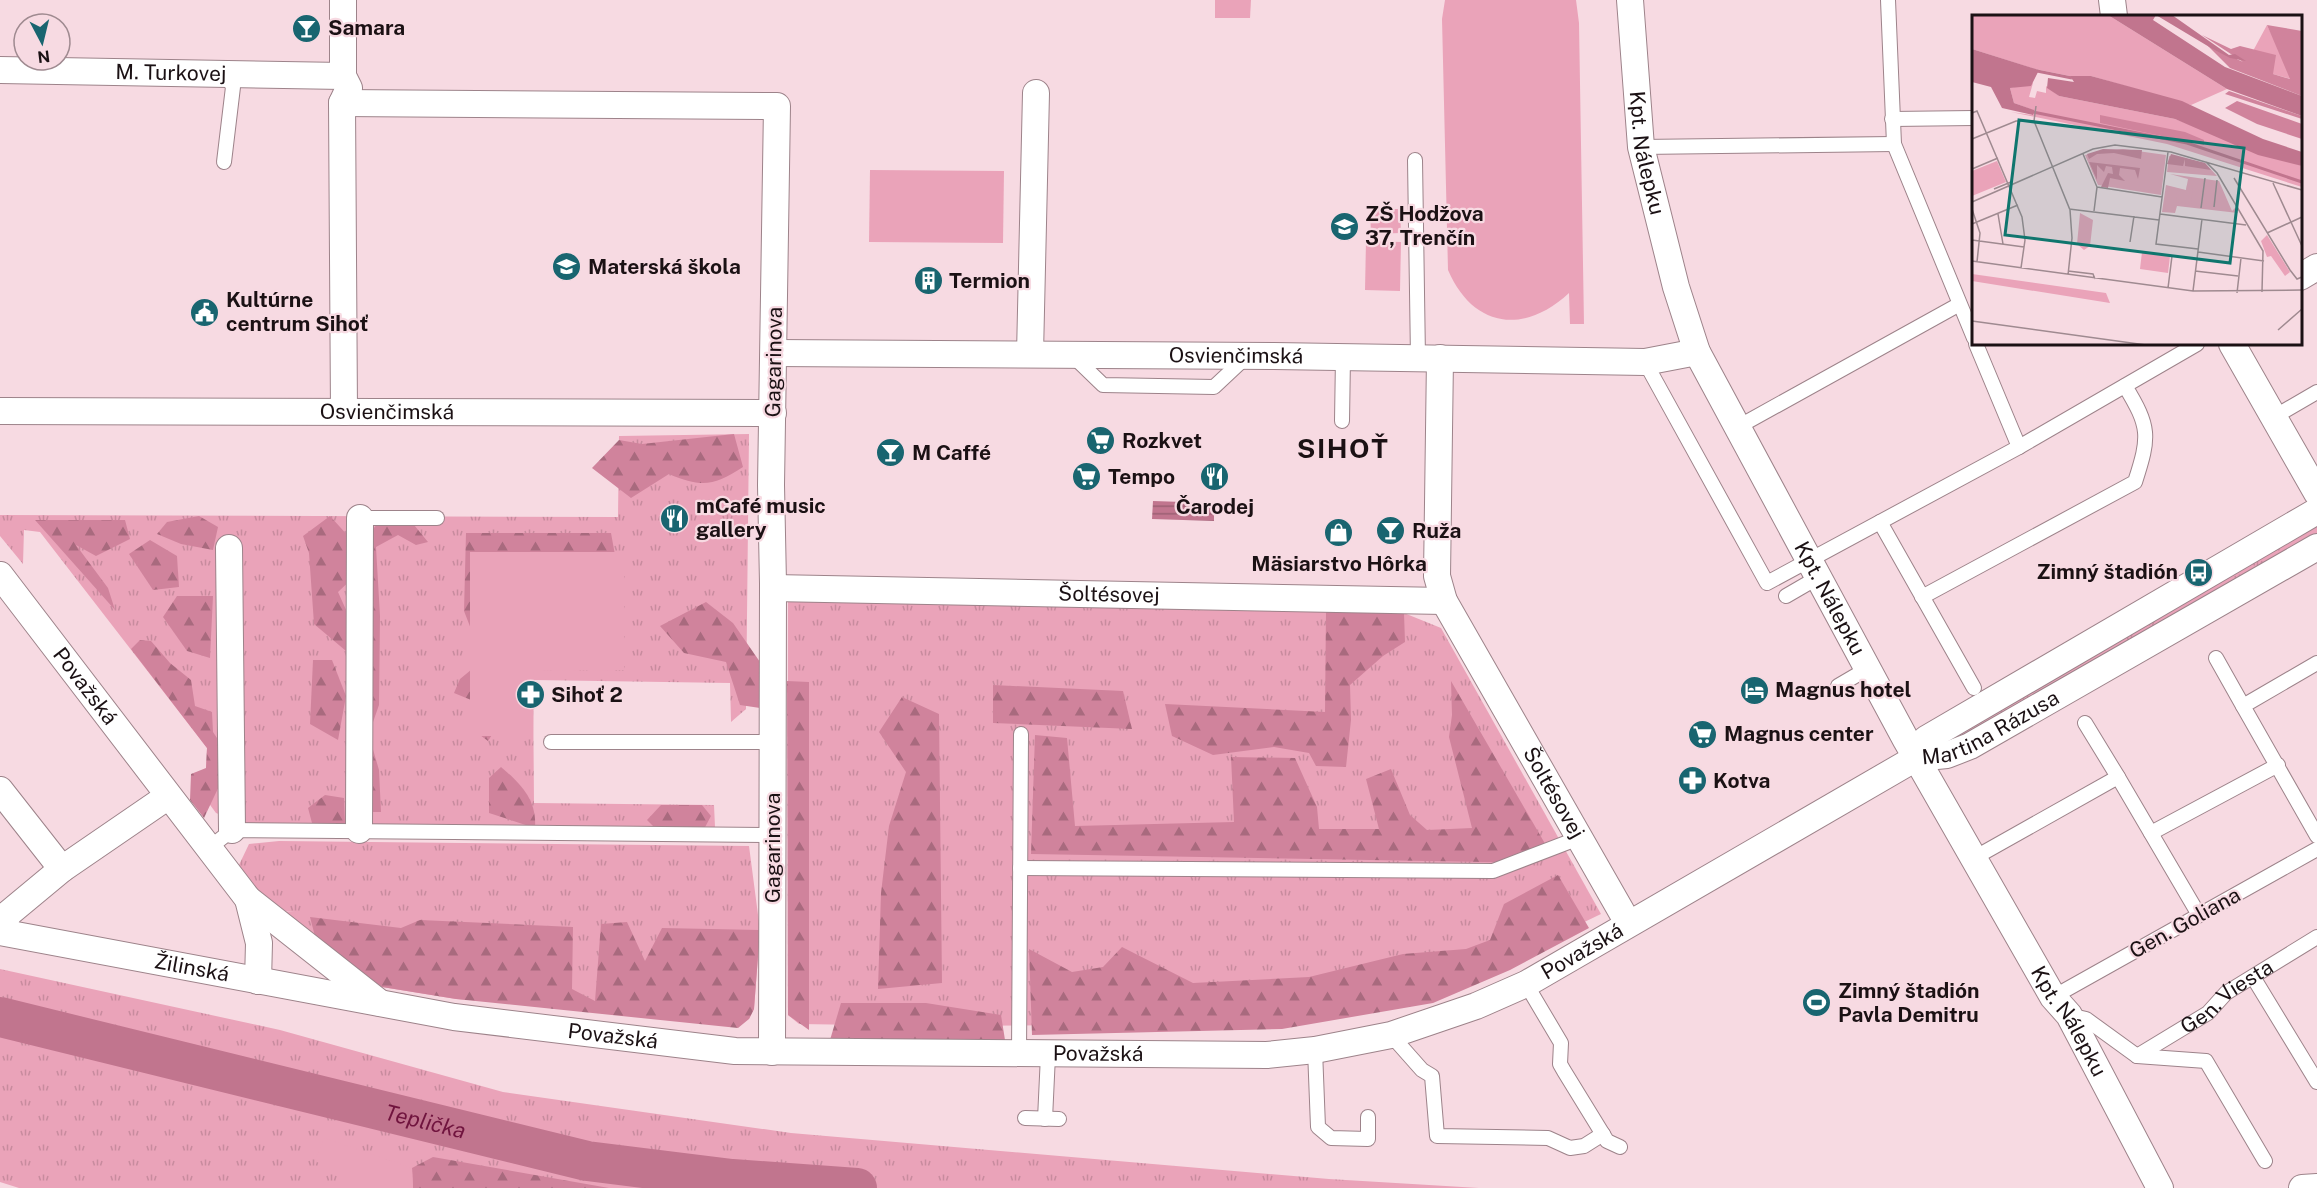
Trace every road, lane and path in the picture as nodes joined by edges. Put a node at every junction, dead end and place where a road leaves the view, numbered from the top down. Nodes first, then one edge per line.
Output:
1 (343, 0) edge
2 (1630, 0) edge
3 (1888, 0) edge
4 (2112, 0) edge
5 (2114, 15) edge
6 (0, 70) edge
7 (226, 74) junction
8 (343, 76) junction
9 (1036, 93) dead end
10 (342, 103) junction
11 (1972, 118) edge
12 (1892, 119) junction
13 (1894, 144) junction
14 (1641, 147) junction
15 (1415, 160) dead end
16 (224, 162) dead end
17 (2317, 267) edge
18 (2302, 276) edge
19 (1958, 305) junction
20 (1972, 330) edge
21 (1976, 345) edge
22 (2195, 345) edge
23 (2233, 345) edge
24 (1697, 352) junction
25 (774, 353) junction
26 (1030, 354) junction
27 (1343, 357) junction
28 (1429, 358) junction
29 (1645, 362) junction
30 (2125, 386) junction
31 (2317, 392) edge
32 (0, 411) edge
33 (344, 412) junction
34 (773, 413) junction
35 (2274, 417) junction
36 (1342, 421) dead end
37 (1736, 428) junction
38 (2019, 447) junction
39 (2317, 493) edge
40 (2317, 511) edge
41 (360, 518) joint
42 (437, 518) dead end
43 (1880, 522) junction
44 (2317, 547) edge
45 (229, 549) dead end
46 (1813, 569) junction
47 (0, 575) edge
48 (773, 588) junction
49 (1786, 596) dead end
50 (1922, 597) junction
51 (1444, 601) junction
52 (2216, 658) dead end
53 (2317, 663) edge
54 (1867, 669) junction
55 (1838, 686) dead end
56 (1974, 688) dead end
57 (2243, 706) junction
58 (2085, 723) dead end
59 (1021, 734) dead end
60 (551, 742) dead end
61 (773, 742) junction
62 (1916, 758) junction
63 (2278, 765) junction
64 (2118, 777) junction
65 (0, 790) edge
66 (167, 797) junction
67 (232, 830) junction
68 (359, 830) junction
69 (2151, 833) junction
70 (773, 835) junction
71 (2317, 836) edge
72 (1579, 838) junction
73 (208, 849) junction
74 (2317, 849) edge
75 (1974, 858) junction
76 (1020, 868) junction
77 (62, 869) junction
78 (248, 899) junction
79 (2199, 915) junction
80 (1628, 923) junction
81 (0, 932) edge
82 (2317, 937) edge
83 (2253, 977) junction
84 (258, 981) junction
85 (1526, 984) junction
86 (384, 1006) junction
87 (2061, 1006) junction
88 (1391, 1035) junction
89 (1315, 1050) junction
90 (772, 1052) junction
91 (1019, 1055) junction
92 (1048, 1055) junction
93 (2137, 1056) junction
94 (2317, 1082) edge
95 (1368, 1117) dead end
96 (1025, 1118) dead end
97 (1603, 1134) junction
98 (1620, 1147) dead end
99 (2265, 1161) dead end
100 (2317, 1187) edge
101 (2160, 1188) edge
102 (2302, 1188) edge

1 - 8 street
2 - 14 street, Kpt. Nálepku
3 - 12 lane
4 - 5 street
6 - 7 street, M. Turkovej
7 - 8 street, M. Turkovej
7 - 16 lane
8 - 10 street
9 - 26 street
10 - 25 street, Gagarinova
10 - 33 street
11 - 12 lane
12 - 13 lane
13 - 14 lane
13 - 19 lane
14 - 24 street, Kpt. Nálepku
15 - 28 lane
17 - 18 street
19 - 20 lane
19 - 37 lane
21 - 38 lane
22 - 30 lane
23 - 35 street
24 - 29 street, Osvienčimská
24 - 37 street, Kpt. Nálepku
25 - 26 street, Osvienčimská
25 - 34 street, Gagarinova
26 - 27 street, Osvienčimská
27 - 28 street, Osvienčimská
27 - 36 lane
28 - 29 street, Osvienčimská
28 - 51 street, Šoltésovej
29 - 46 lane
30 - 38 lane
30 - 50 lane
31 - 35 lane
32 - 33 street, Osvienčimská
33 - 34 street, Osvienčimská
34 - 48 street, Gagarinova
35 - 39 street
37 - 46 street, Kpt. Nálepku
38 - 43 lane
40 - 62 street, Martina Rázusa
41 - 42 lane
41 - 68 street
43 - 46 lane
43 - 50 lane
44 - 62 street, Martina Rázusa
45 - 67 street
46 - 49 lane
46 - 54 street, Kpt. Nálepku
47 - 66 street, Považská
48 - 51 street, Šoltésovej
48 - 61 street, Gagarinova
50 - 56 lane
51 - 72 street, Šoltésovej
52 - 57 lane
53 - 57 lane
54 - 55 lane
54 - 62 street, Kpt. Nálepku
57 - 63 lane
58 - 64 lane
59 - 76 lane
60 - 61 lane
61 - 70 street, Gagarinova
62 - 75 street, Kpt. Nálepku
62 - 80 street, Považská
63 - 69 lane
63 - 71 lane
64 - 69 lane
64 - 75 lane
65 - 77 street
66 - 73 street, Považská
66 - 77 street
67 - 68 lane
67 - 73 lane
68 - 70 lane
69 - 79 lane
70 - 90 street, Gagarinova
72 - 76 lane
72 - 80 street, Šoltésovej
73 - 78 street, Považská
74 - 79 lane, Gen. Goliana
75 - 87 street, Kpt. Nálepku
76 - 91 lane
77 - 81 street
78 - 84 street, Považská
78 - 86 street, Považská
79 - 87 lane, Gen. Goliana
80 - 85 street, Považská
81 - 84 street, Žilinská
82 - 83 lane, Gen. Viesta
83 - 93 lane, Gen. Viesta
83 - 94 lane
84 - 86 street, Žilinská
85 - 88 street, Považská
85 - 97 lane
86 - 90 street, Považská
87 - 93 lane
87 - 101 street, Kpt. Nálepku
88 - 89 street, Považská
88 - 97 lane
89 - 92 street, Považská
89 - 95 lane
90 - 91 street, Považská
91 - 92 street, Považská
92 - 96 lane
93 - 99 lane
97 - 98 lane
100 - 102 street

